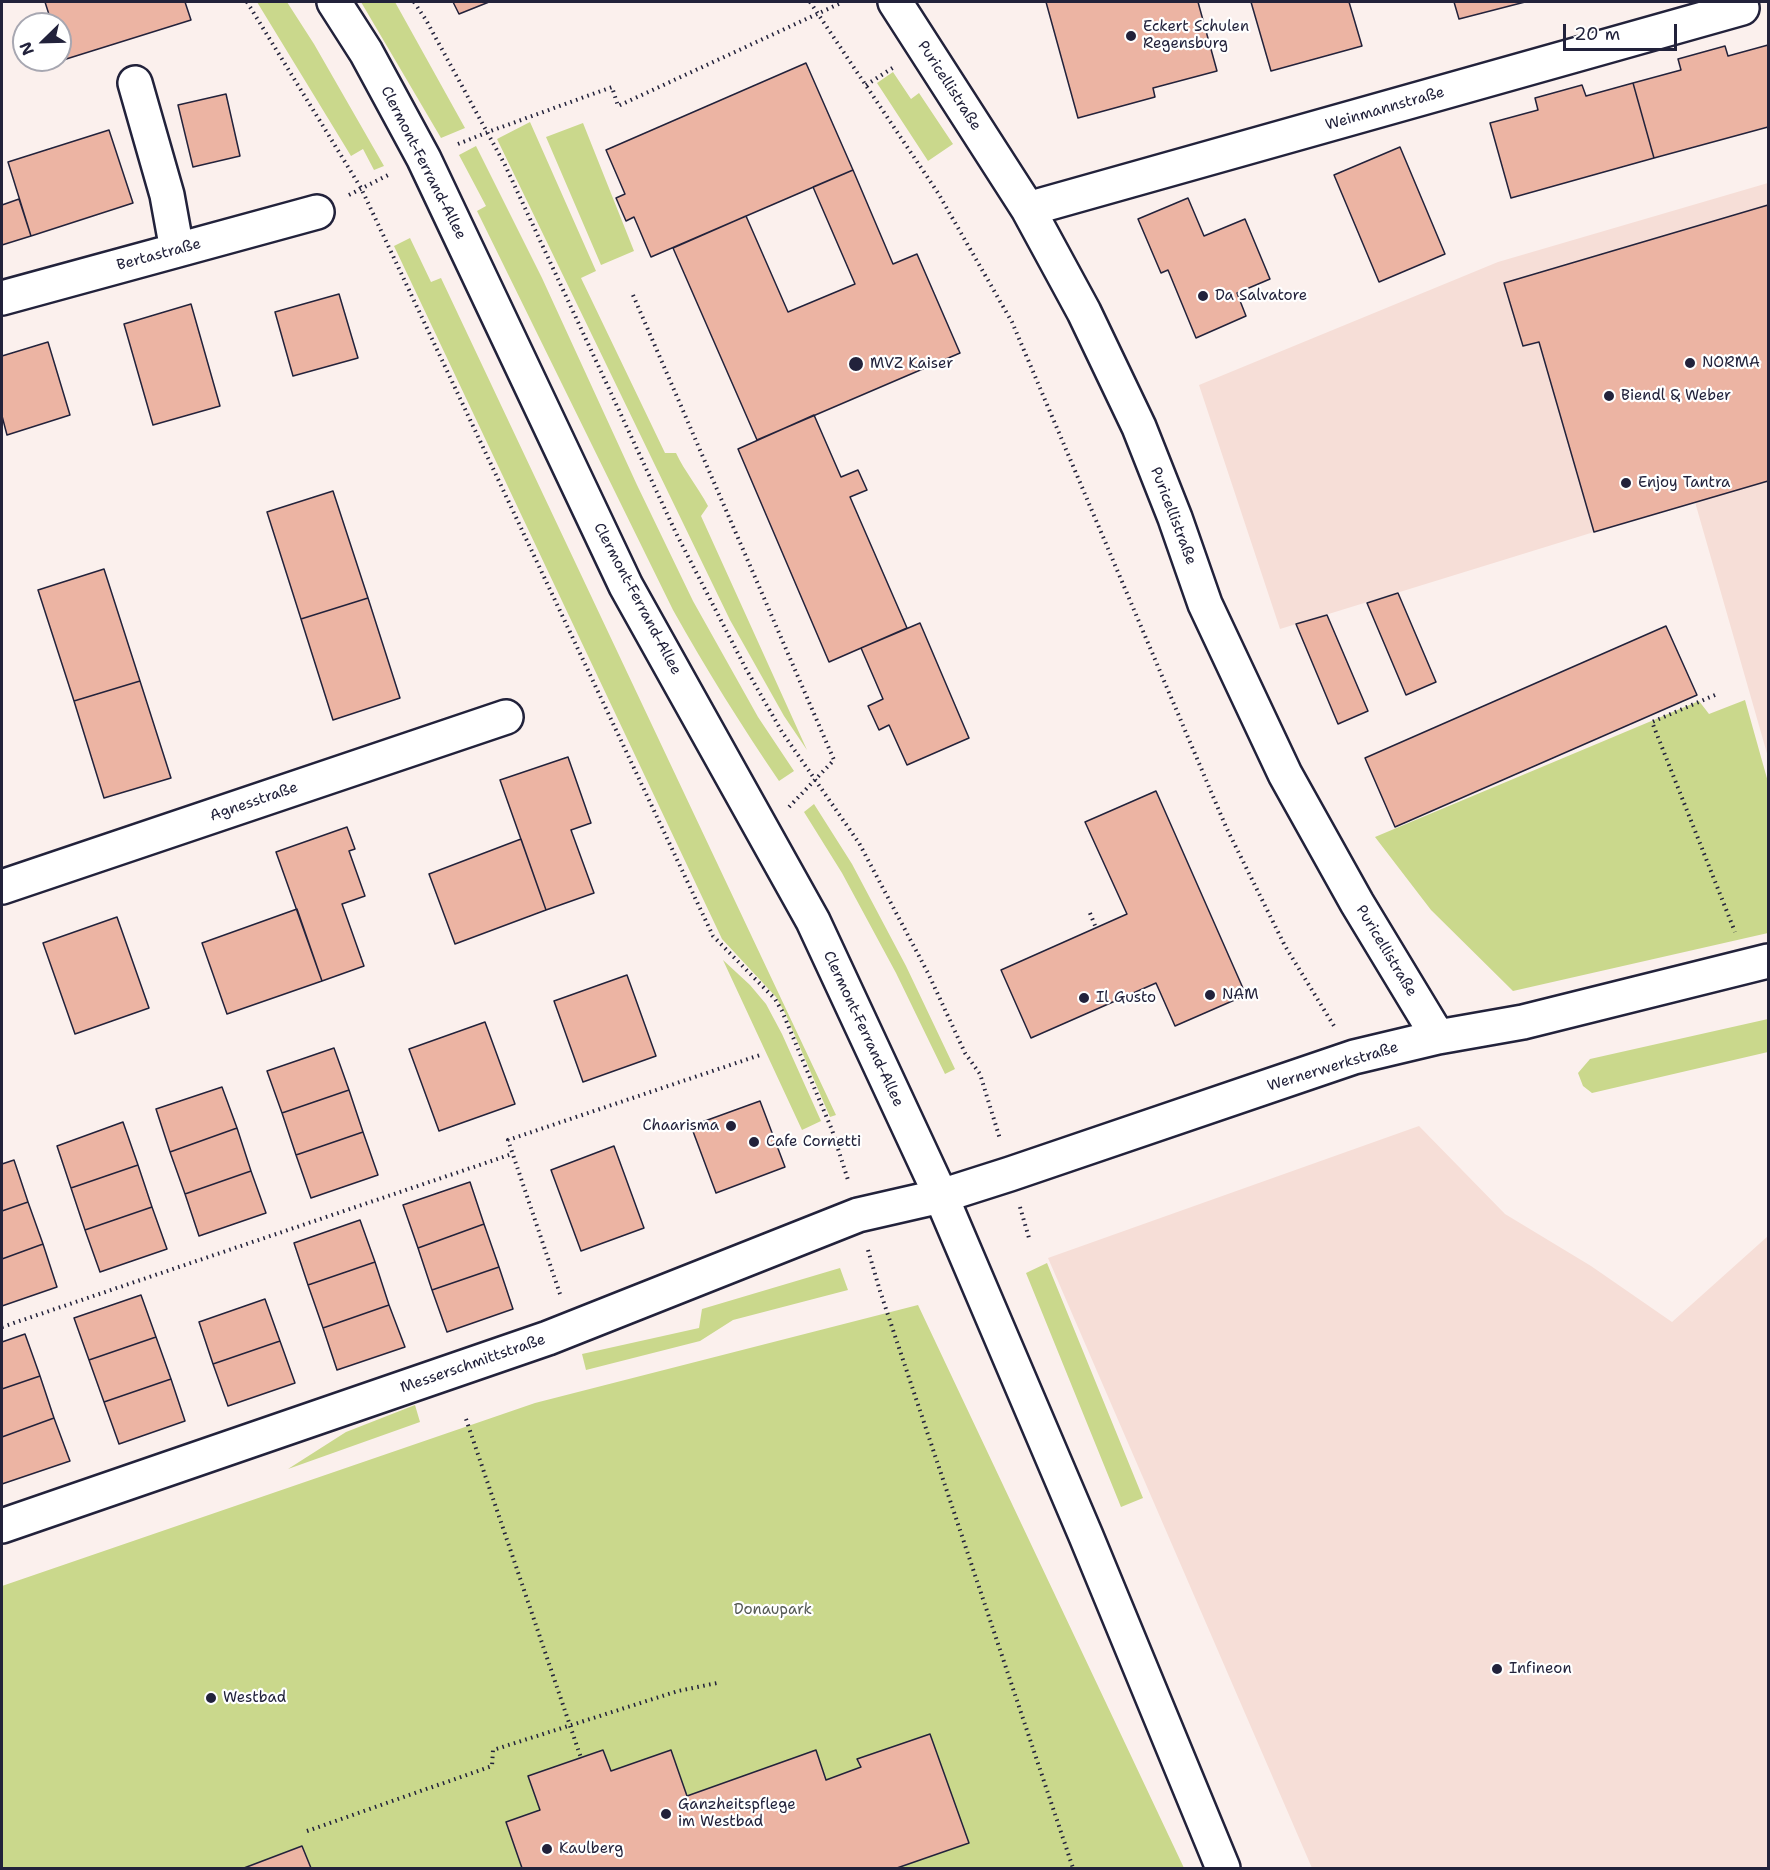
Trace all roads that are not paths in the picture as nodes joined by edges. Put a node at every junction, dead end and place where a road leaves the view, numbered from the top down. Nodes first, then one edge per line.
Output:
1 (334, 2) edge
2 (895, 2) edge
3 (1742, 8) dead end
4 (135, 83) dead end
5 (1028, 209) junction
6 (317, 212) road end
7 (177, 250) junction
8 (2, 298) edge
9 (506, 717) dead end
10 (2, 887) edge
11 (1758, 964) edge
12 (1438, 1037) junction
13 (941, 1196) junction
14 (2, 1526) edge
15 (1223, 1869) edge

1 - 13 street, Clermont-Ferrand-Allee
2 - 5 street, Puricellistraße
3 - 5 street, Weinmannstraße
4 - 7 street
5 - 12 street, Puricellistraße
6 - 7 street, Bertastraße
7 - 8 street, Bertastraße
9 - 10 street, Agnesstraße
11 - 12 street, Wernerwerkstraße
12 - 13 street, Wernerwerkstraße
13 - 14 street, Messerschmittstraße
13 - 15 street, Clermont-Ferrand-Allee

